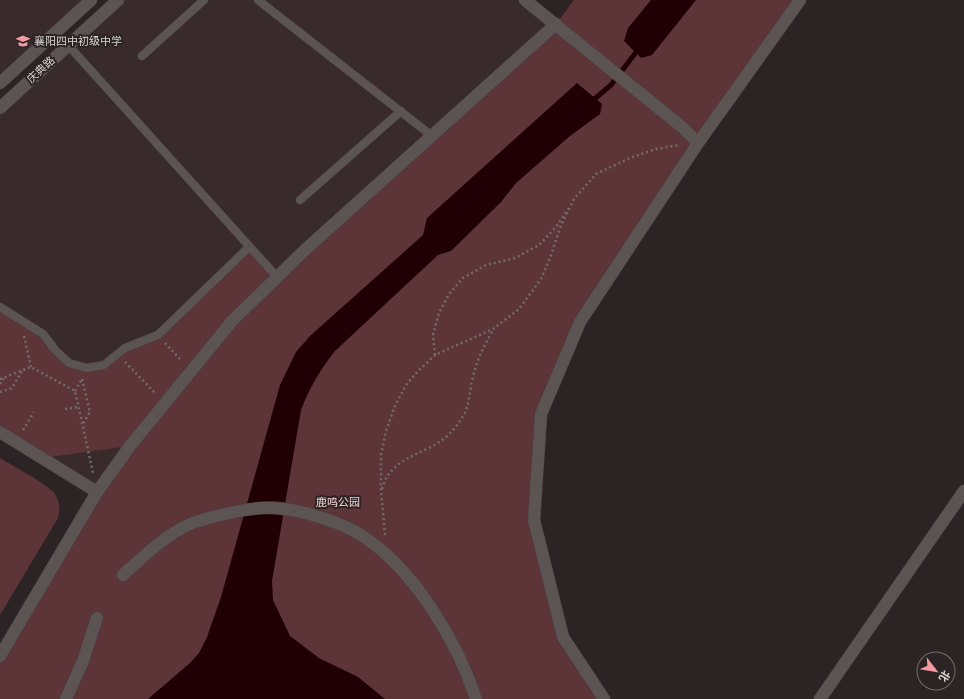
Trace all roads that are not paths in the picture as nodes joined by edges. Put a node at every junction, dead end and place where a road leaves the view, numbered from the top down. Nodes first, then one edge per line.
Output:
1 (91, 0) edge
2 (118, 0) edge
3 (204, 0) edge
4 (258, 0) edge
5 (525, 0) edge
6 (800, 0) edge
7 (556, 24) junction
8 (68, 45) junction
9 (142, 56) dead end
10 (0, 83) edge
11 (0, 108) edge
12 (401, 111) junction
13 (432, 136) junction
14 (698, 142) junction
15 (300, 200) dead end
16 (249, 247) junction
17 (277, 278) junction
18 (0, 308) edge
19 (0, 432) edge
20 (964, 491) edge
21 (97, 492) junction
22 (123, 575) dead end
23 (97, 618) dead end
24 (0, 656) edge
25 (66, 699) edge
26 (476, 699) edge
27 (604, 699) edge
28 (820, 699) edge

1 - 10 street, 庆典路
2 - 8 street, 庆典路
3 - 9 lane
4 - 12 lane
5 - 7 street
6 - 14 street
7 - 13 street
7 - 14 street
8 - 11 street, 庆典路
8 - 16 lane
12 - 13 lane
12 - 15 lane
13 - 17 street
14 - 27 street
16 - 17 lane
16 - 18 lane
17 - 21 street
19 - 21 street
20 - 28 street
21 - 24 street
22 - 26 street
23 - 25 street

